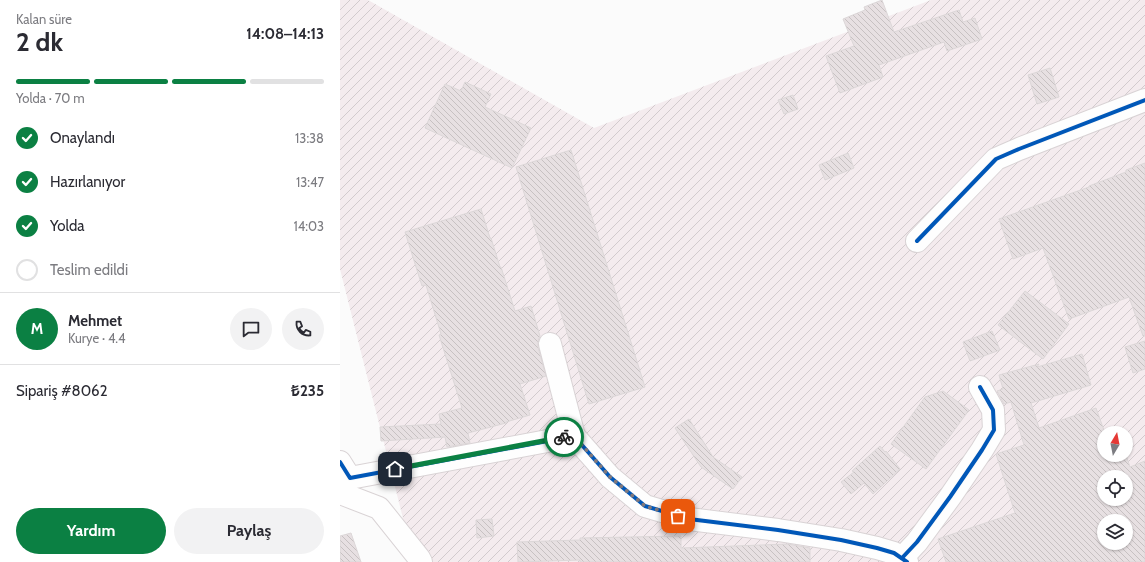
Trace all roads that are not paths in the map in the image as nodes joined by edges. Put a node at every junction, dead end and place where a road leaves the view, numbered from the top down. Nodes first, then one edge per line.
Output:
1 (1145, 100) edge
2 (917, 241) dead end
3 (550, 344) dead end
4 (980, 387) dead end
5 (574, 436) junction
6 (342, 481) edge
7 (904, 560) edge
8 (421, 562) edge

1 - 2 street
3 - 5 street
4 - 7 street
5 - 6 street
5 - 7 street
6 - 8 street

